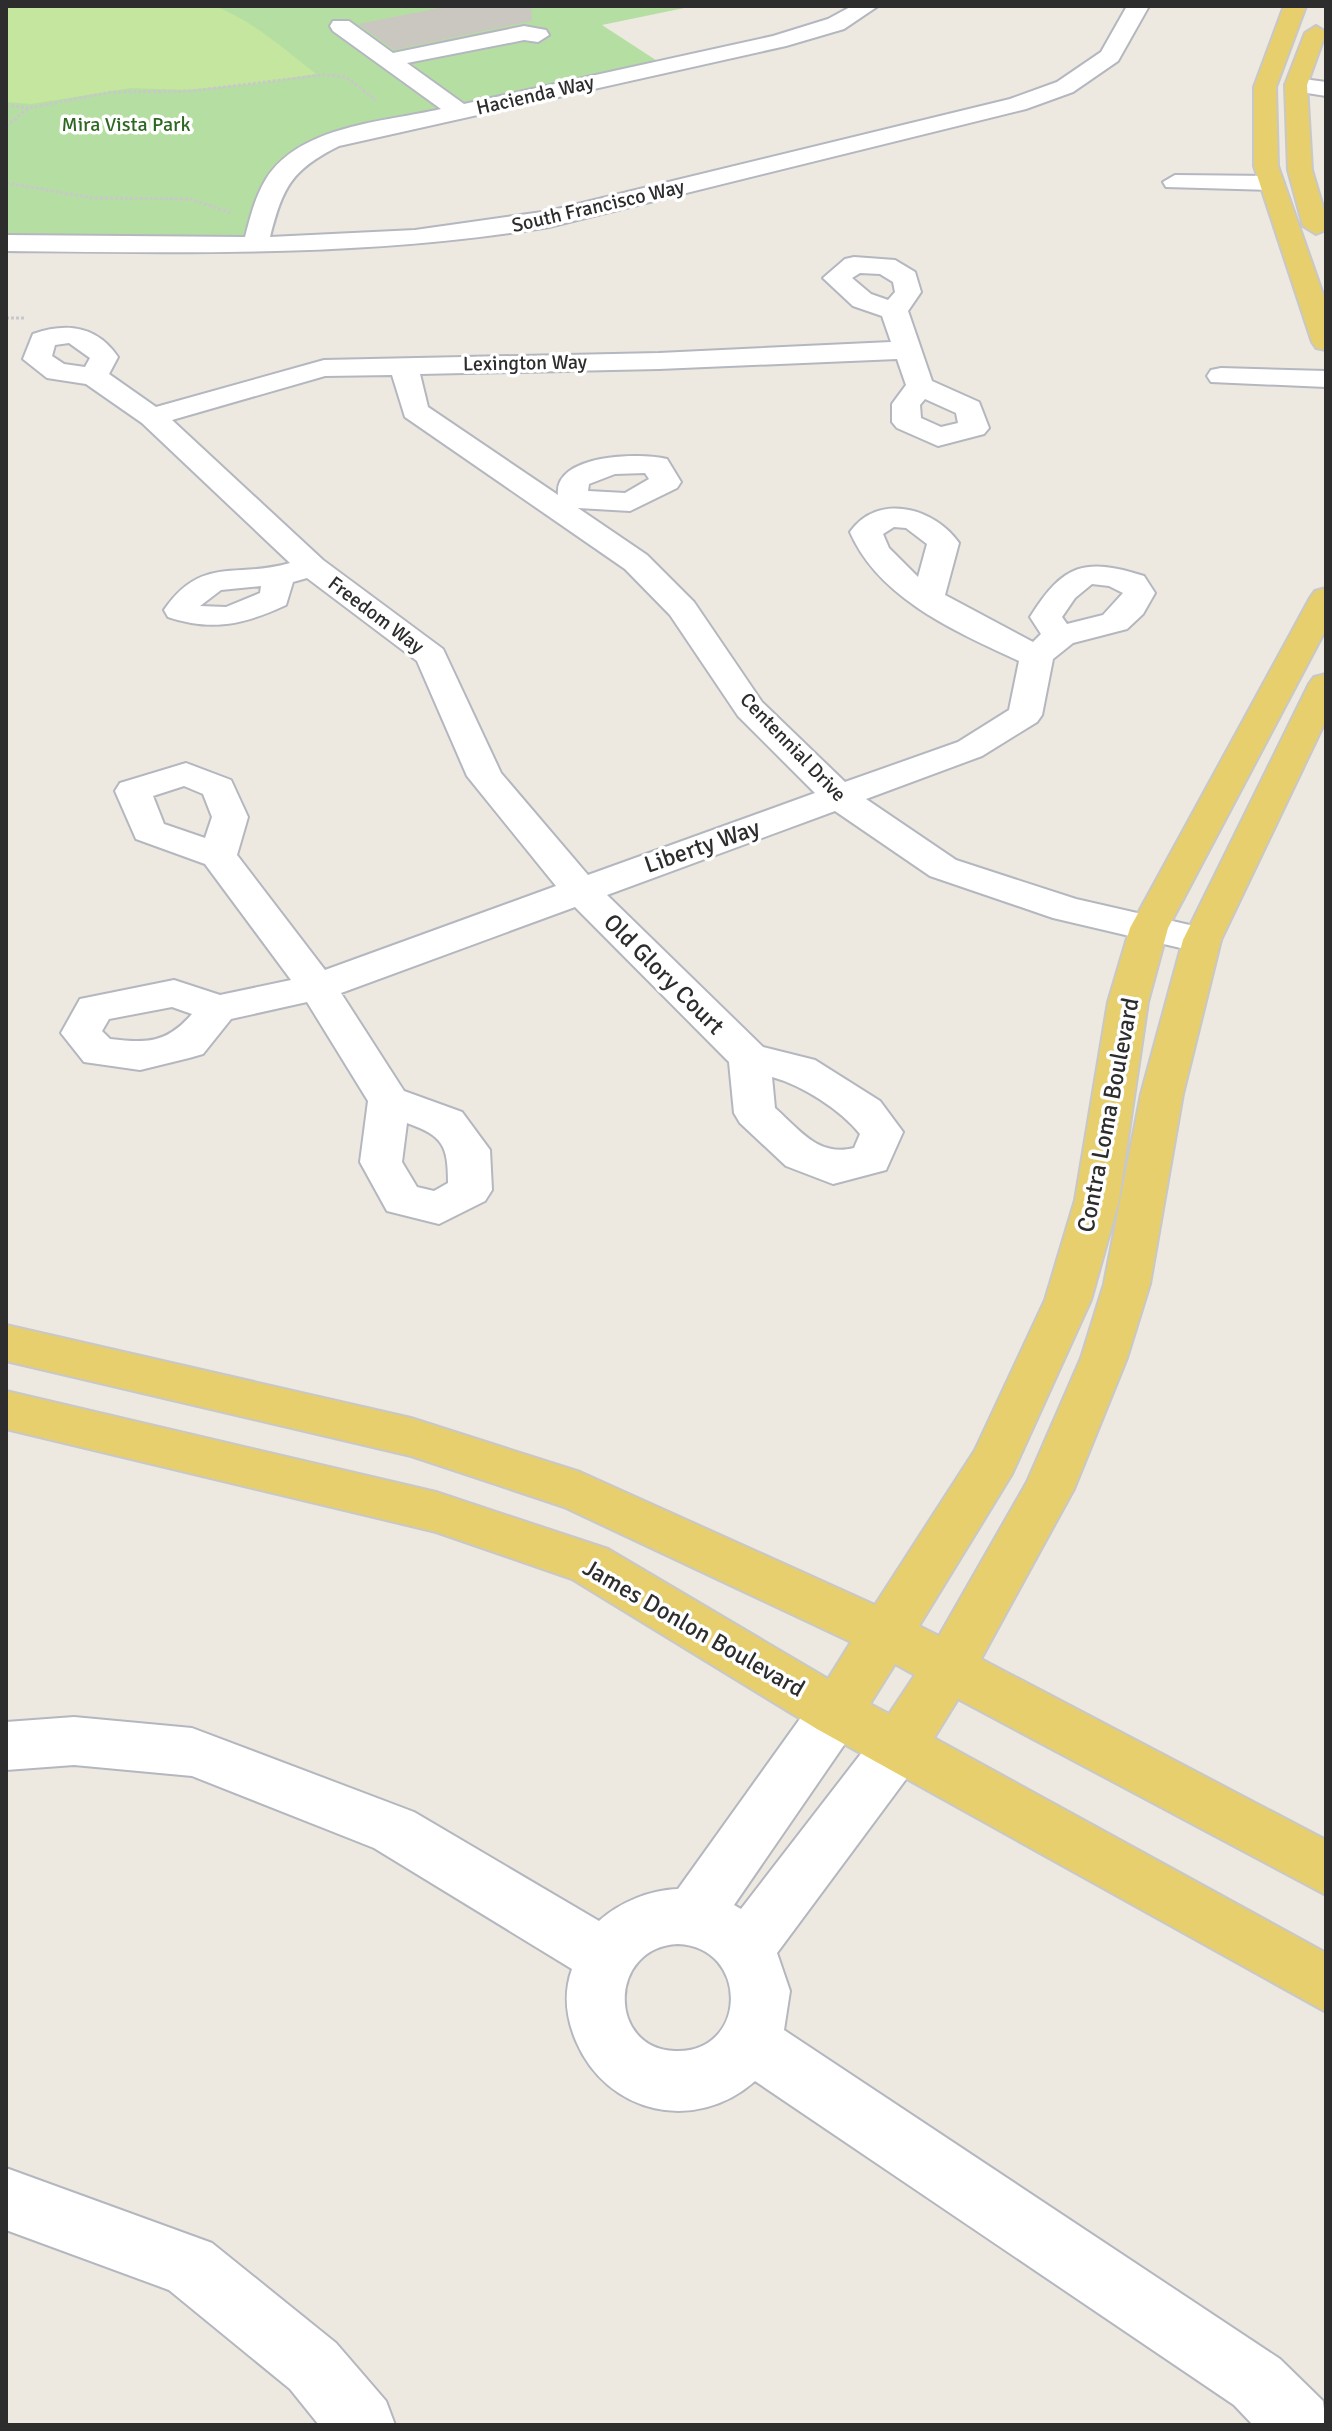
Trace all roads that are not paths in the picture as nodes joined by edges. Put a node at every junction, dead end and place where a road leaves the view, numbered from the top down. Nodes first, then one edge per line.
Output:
1 (867, 6) edge
2 (1138, 6) edge
3 (1295, 6) edge
4 (1326, 8) edge
5 (341, 26) dead end
6 (542, 30) dead end
7 (391, 60) junction
8 (581, 62) dead end
9 (607, 79) junction
10 (1296, 85) junction
11 (1326, 89) edge
12 (460, 112) junction
13 (1175, 182) dead end
14 (1272, 183) junction
15 (6, 243) edge
16 (256, 243) junction
17 (1326, 255) edge
18 (894, 311) dead end
19 (1326, 342) edge
20 (905, 350) junction
21 (403, 365) junction
22 (94, 376) dead end
23 (1221, 376) dead end
24 (1326, 379) edge
25 (920, 386) dead end
26 (152, 417) junction
27 (312, 567) junction
28 (278, 576) dead end
29 (928, 598) dead end
30 (1326, 598) edge
31 (1326, 684) edge
32 (840, 798) junction
33 (218, 856) dead end
34 (579, 889) junction
35 (1149, 928) junction
36 (1202, 940) junction
37 (317, 987) junction
38 (218, 1009) dead end
39 (749, 1058) dead end
40 (389, 1101) dead end
41 (6, 1343) edge
42 (6, 1410) edge
43 (886, 1634) junction
44 (949, 1667) junction
45 (836, 1712) junction
46 (6, 1746) edge
47 (899, 1746) junction
48 (1326, 1869) edge
49 (691, 1919) junction
50 (745, 1950) junction
51 (605, 1957) junction
52 (1326, 1984) edge
53 (750, 2042) junction
54 (6, 2199) edge
55 (362, 2425) edge
56 (1299, 2425) edge

1 - 9 street, Hacienda Way
2 - 16 street, South Francisco Way
3 - 14 main road
4 - 10 main road
5 - 7 street
6 - 7 street
7 - 12 street
8 - 9 street
9 - 12 street, Hacienda Way
10 - 11 street
10 - 17 main road
12 - 16 street, Hacienda Way
13 - 14 street
14 - 19 main road
15 - 16 street, South Francisco Way
18 - 20 street
20 - 21 street, Lexington Way
20 - 25 street
21 - 26 street, Lexington Way
21 - 32 street, Centennial Drive
22 - 26 street, Freedom Way
23 - 24 street
26 - 27 street, Freedom Way
27 - 28 street
27 - 34 street, Freedom Way
29 - 32 street, Liberty Way
30 - 35 main road, Contra Loma Boulevard
31 - 36 main road, Contra Loma Boulevard
32 - 34 street, Liberty Way
32 - 35 street, Centennial Drive
33 - 37 street
34 - 37 street, Liberty Way
34 - 39 street, Old Glory Court
35 - 36 street, Centennial Drive
35 - 43 main road, Contra Loma Boulevard
36 - 44 main road, Contra Loma Boulevard
37 - 38 street, Liberty Way
37 - 40 street
41 - 43 main road
42 - 45 main road, James Donlon Boulevard
43 - 44 main road
43 - 45 main road, Contra Loma Boulevard
44 - 47 main road, Contra Loma Boulevard
44 - 48 main road
45 - 47 main road, James Donlon Boulevard
45 - 49 street
46 - 51 street
47 - 50 street
47 - 52 main road, James Donlon Boulevard
49 - 50 street
49 - 51 street
50 - 53 street
51 - 53 street
53 - 56 street
54 - 55 street

